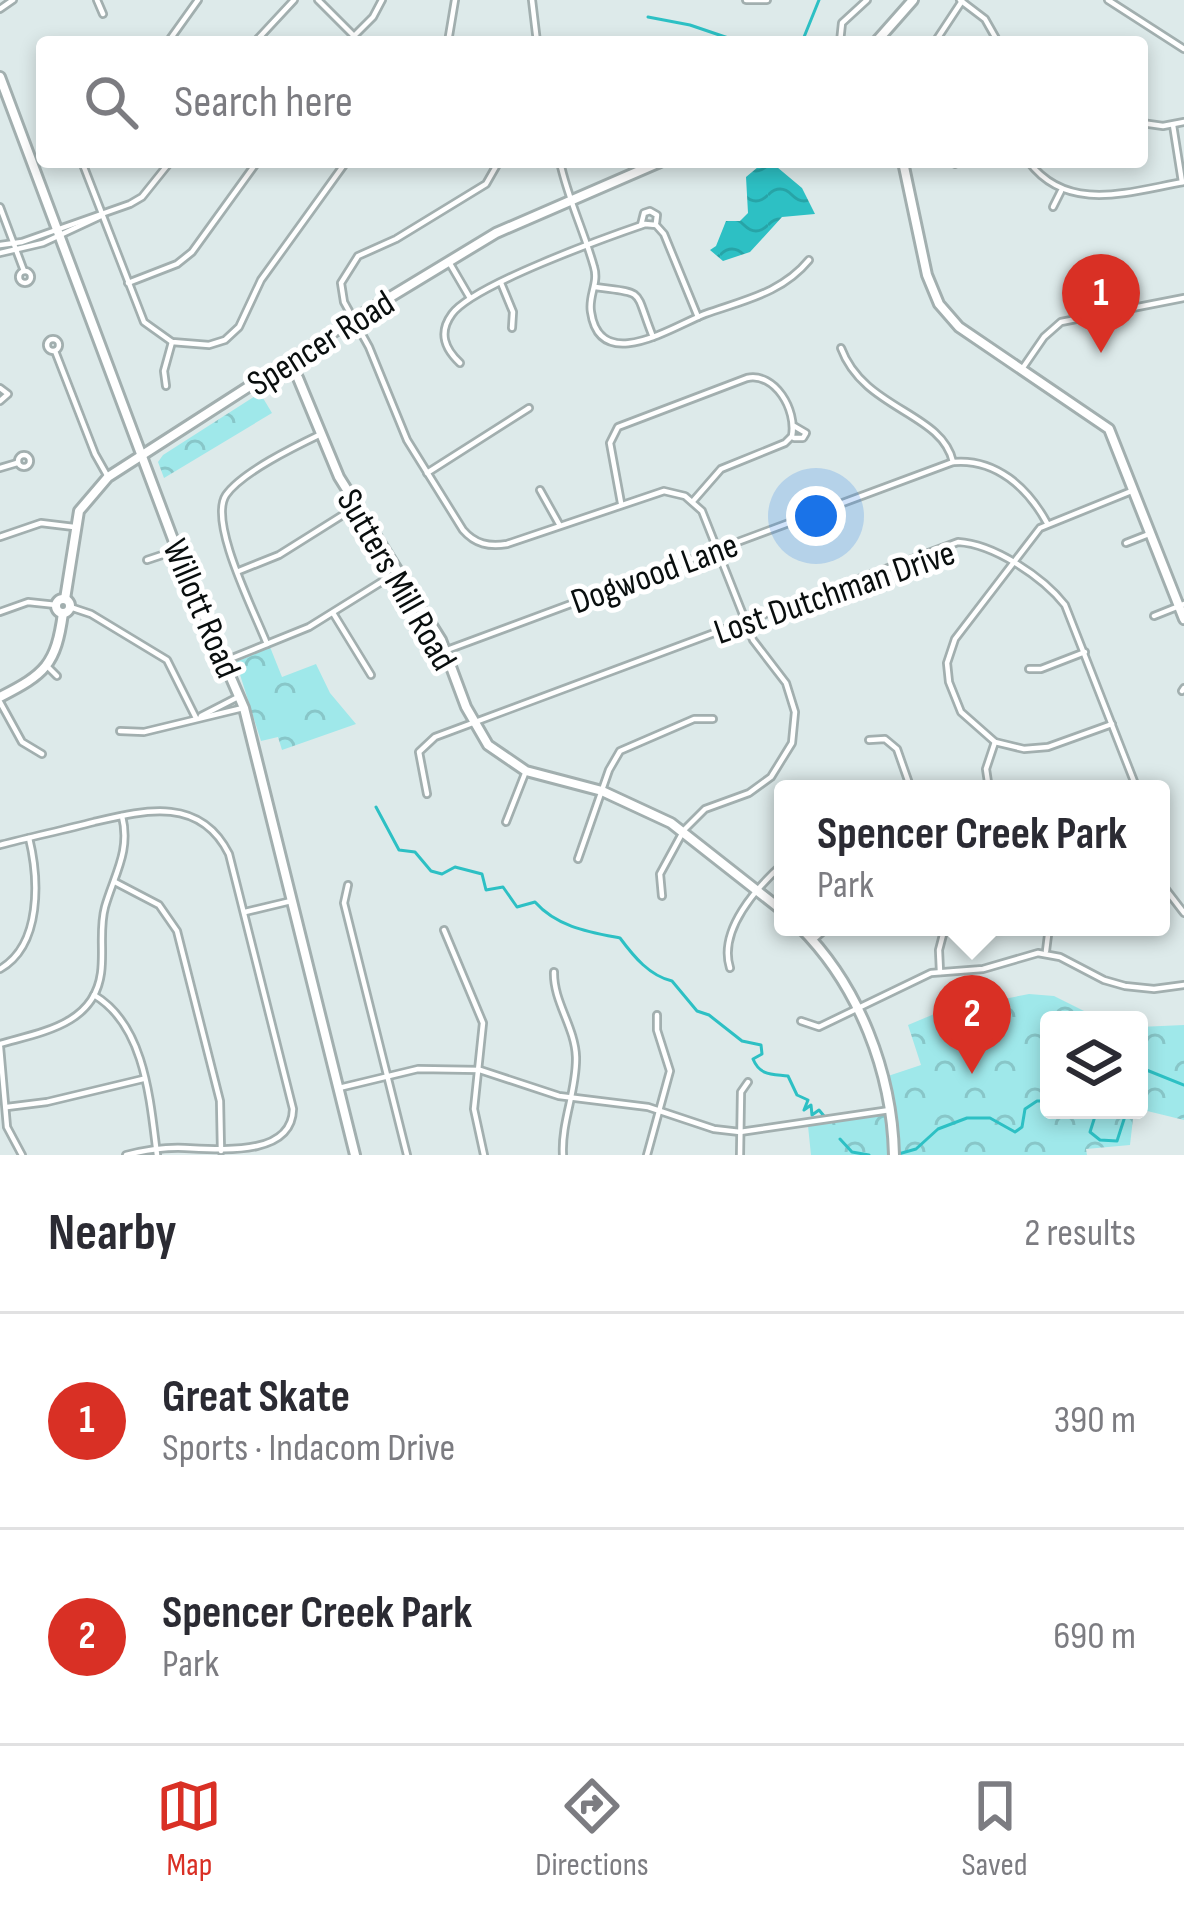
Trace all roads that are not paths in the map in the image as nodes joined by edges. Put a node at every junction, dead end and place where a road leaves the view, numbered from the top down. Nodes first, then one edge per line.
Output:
1 (98, 0) edge
2 (184, 0) edge
3 (294, 0) edge
4 (318, 0) edge
5 (382, 0) edge
6 (454, 0) edge
7 (532, 0) edge
8 (746, 0) edge
9 (767, 0) edge
10 (867, 0) edge
11 (913, 0) edge
12 (1108, 0) edge
13 (961, 1) edge
14 (195, 3) edge
15 (103, 14) dead end
16 (172, 36) edge
17 (261, 36) edge
18 (354, 36) edge
19 (359, 36) edge
20 (449, 36) edge
21 (536, 36) edge
22 (840, 36) edge
23 (881, 36) edge
24 (938, 36) edge
25 (994, 36) edge
26 (1184, 49) edge
27 (0, 77) edge
28 (1184, 122) edge
29 (1148, 123) edge
30 (1173, 125) junction
31 (84, 168) edge
32 (165, 168) edge
33 (253, 168) edge
34 (342, 168) edge
35 (495, 168) edge
36 (561, 168) edge
37 (645, 168) edge
38 (904, 168) edge
39 (1036, 168) edge
40 (1183, 182) edge
41 (1062, 189) junction
42 (568, 199) junction
43 (0, 206) edge
44 (1053, 207) dead end
45 (102, 215) junction
46 (640, 225) junction
47 (656, 225) junction
48 (59, 232) junction
49 (15, 247) junction
50 (586, 247) junction
51 (0, 249) edge
52 (809, 260) dead end
53 (449, 262) junction
54 (24, 271) dead end
55 (128, 283) junction
56 (501, 283) junction
57 (595, 287) junction
58 (1184, 298) edge
59 (471, 299) junction
60 (698, 317) junction
61 (354, 319) junction
62 (512, 328) dead end
63 (653, 337) junction
64 (172, 342) junction
65 (841, 349) dead end
66 (55, 351) dead end
67 (288, 362) junction
68 (460, 363) dead end
69 (1022, 369) junction
70 (166, 386) dead end
71 (0, 388) edge
72 (0, 400) edge
73 (529, 409) dead end
74 (794, 425) junction
75 (321, 434) junction
76 (791, 438) junction
77 (143, 454) junction
78 (953, 461) junction
79 (18, 463) dead end
80 (0, 468) edge
81 (427, 473) junction
82 (108, 477) junction
83 (540, 490) dead end
84 (1134, 490) junction
85 (693, 501) junction
86 (621, 503) junction
87 (357, 506) junction
88 (1047, 523) junction
89 (559, 524) junction
90 (74, 527) junction
91 (1151, 533) junction
92 (0, 537) edge
93 (1126, 543) dead end
94 (718, 549) junction
95 (177, 550) junction
96 (147, 560) dead end
97 (1011, 564) junction
98 (239, 571) junction
99 (399, 571) junction
100 (1181, 605) edge
101 (64, 606) junction
102 (0, 612) edge
103 (333, 613) junction
104 (1154, 616) dead end
105 (1184, 619) edge
106 (745, 621) junction
107 (267, 644) junction
108 (446, 650) junction
109 (1085, 652) junction
110 (225, 661) junction
111 (48, 667) junction
112 (1029, 668) dead end
113 (371, 675) dead end
114 (57, 676) dead end
115 (240, 697) junction
116 (0, 699) edge
117 (244, 708) junction
118 (199, 717) junction
119 (713, 719) dead end
120 (473, 723) junction
121 (1113, 724) junction
122 (120, 731) dead end
123 (868, 740) dead end
124 (995, 742) junction
125 (42, 754) dead end
126 (526, 771) junction
127 (908, 780) edge
128 (987, 780) edge
129 (1134, 780) edge
130 (602, 790) junction
131 (427, 794) dead end
132 (122, 816) junction
133 (506, 822) dead end
134 (684, 830) junction
135 (29, 838) junction
136 (0, 845) edge
137 (578, 860) dead end
138 (774, 873) edge
139 (115, 882) junction
140 (348, 885) dead end
141 (758, 889) junction
142 (662, 896) dead end
143 (291, 901) junction
144 (774, 903) edge
145 (244, 913) junction
146 (444, 930) dead end
147 (809, 936) edge
148 (818, 936) edge
149 (942, 936) edge
150 (1048, 936) edge
151 (813, 940) junction
152 (1046, 954) junction
153 (730, 968) dead end
154 (0, 969) edge
155 (554, 972) dead end
156 (940, 972) junction
157 (1184, 985) edge
158 (94, 994) junction
159 (857, 1008) junction
160 (657, 1016) dead end
161 (800, 1021) dead end
162 (0, 1046) edge
163 (480, 1070) junction
164 (387, 1076) junction
165 (143, 1079) junction
166 (748, 1082) dead end
167 (338, 1088) junction
168 (571, 1099) junction
169 (7, 1106) junction
170 (659, 1110) junction
171 (890, 1110) junction
172 (740, 1132) junction
173 (221, 1151) junction
174 (156, 1152) edge
175 (22, 1155) edge
176 (126, 1155) edge
177 (355, 1155) edge
178 (407, 1155) edge
179 (484, 1155) edge
180 (563, 1155) edge
181 (647, 1155) edge
182 (740, 1155) edge
183 (894, 1155) edge

1 - 15 street
2 - 14 street
3 - 17 street
4 - 18 street
5 - 19 street
6 - 20 street
7 - 21 street
8 - 9 street
10 - 22 street
11 - 23 main road
12 - 26 street
13 - 24 street
13 - 25 street
14 - 16 street
27 - 48 main road, Willott Road
28 - 30 street
29 - 30 street
30 - 40 street
31 - 45 street
32 - 45 street
33 - 55 street
34 - 64 street
35 - 61 street
36 - 42 street
37 - 42 main road, Spencer Road
38 - 69 main road
39 - 41 street
40 - 41 street
41 - 44 street
42 - 50 street
42 - 53 main road, Spencer Road
43 - 49 street
45 - 48 street
45 - 55 street
46 - 47 street
46 - 47 street
46 - 50 street
47 - 60 street
48 - 49 street
48 - 77 main road, Willott Road
49 - 51 street
49 - 54 street
50 - 56 street
50 - 57 street
52 - 60 street
53 - 59 street
53 - 61 main road, Spencer Road
55 - 64 street
56 - 59 street
56 - 62 street
57 - 63 street
57 - 63 street
58 - 69 street
59 - 68 street
60 - 63 street
61 - 67 main road, Spencer Road
61 - 81 street
64 - 70 street
65 - 78 street
66 - 82 street
67 - 75 main road, Sutters Mill Road
67 - 77 main road, Spencer Road
69 - 84 main road
71 - 72 street
73 - 81 street
74 - 76 street
74 - 76 street
74 - 86 street
75 - 87 main road, Sutters Mill Road
75 - 98 street
76 - 85 street
77 - 82 main road, Spencer Road
77 - 95 main road, Willott Road
78 - 88 street
78 - 94 street, Dogwood Lane
79 - 80 street
81 - 89 street
82 - 90 main road, Spencer Road
83 - 89 street
84 - 88 street
84 - 91 main road
85 - 86 street
85 - 94 street
86 - 89 street
87 - 98 street
87 - 99 main road, Sutters Mill Road
88 - 97 street
90 - 92 street
90 - 101 main road, Spencer Road
91 - 93 street
91 - 100 main road
94 - 106 street
94 - 108 street, Dogwood Lane
95 - 96 street
95 - 110 main road, Willott Road
97 - 106 street, Lost Dutchman Drive
97 - 109 street, Lost Dutchman Drive
97 - 124 street
98 - 107 street
99 - 103 street
99 - 108 main road, Sutters Mill Road
100 - 104 street
100 - 105 main road
101 - 102 street
101 - 111 main road, Spencer Road
101 - 118 street
103 - 107 street
103 - 113 street
106 - 120 street, Lost Dutchman Drive
106 - 134 street
107 - 110 street
108 - 120 main road, Sutters Mill Road
109 - 112 street
109 - 121 street, Lost Dutchman Drive
110 - 115 main road, Willott Road
111 - 114 street
111 - 116 main road
115 - 117 main road, Willott Road
115 - 118 street
116 - 125 street
117 - 118 street
117 - 143 main road, Willott Road
118 - 122 street
119 - 130 street
120 - 126 main road, Sutters Mill Road
120 - 131 street, Lost Dutchman Drive
121 - 124 street
121 - 129 street, Lost Dutchman Drive
123 - 127 street
124 - 128 street
126 - 130 main road, Sutters Mill Road
126 - 133 street
130 - 134 main road, Sutters Mill Road
130 - 137 street
132 - 135 street
132 - 139 street
132 - 145 street
134 - 141 main road, Sutters Mill Road
134 - 142 street
135 - 136 street
135 - 154 street
138 - 141 street
139 - 158 street
139 - 173 street
140 - 164 street
141 - 144 main road, Sutters Mill Road
141 - 153 street
143 - 145 street
143 - 167 main road, Willott Road
145 - 173 street
146 - 163 street
147 - 151 main road
148 - 151 street
149 - 156 street
150 - 152 street
151 - 159 main road
152 - 156 street
152 - 157 street
155 - 168 street
156 - 159 street
158 - 162 street
158 - 165 street
159 - 161 street
159 - 171 main road
160 - 170 street
162 - 169 street
163 - 164 street
163 - 168 street
163 - 179 street
164 - 167 street
164 - 178 street
165 - 169 street
165 - 174 street
166 - 172 street
167 - 177 main road, Willott Road
168 - 170 street
168 - 180 street
169 - 175 street
170 - 172 street
170 - 181 street
171 - 172 street
171 - 183 main road
172 - 182 street
173 - 174 street
174 - 176 street

